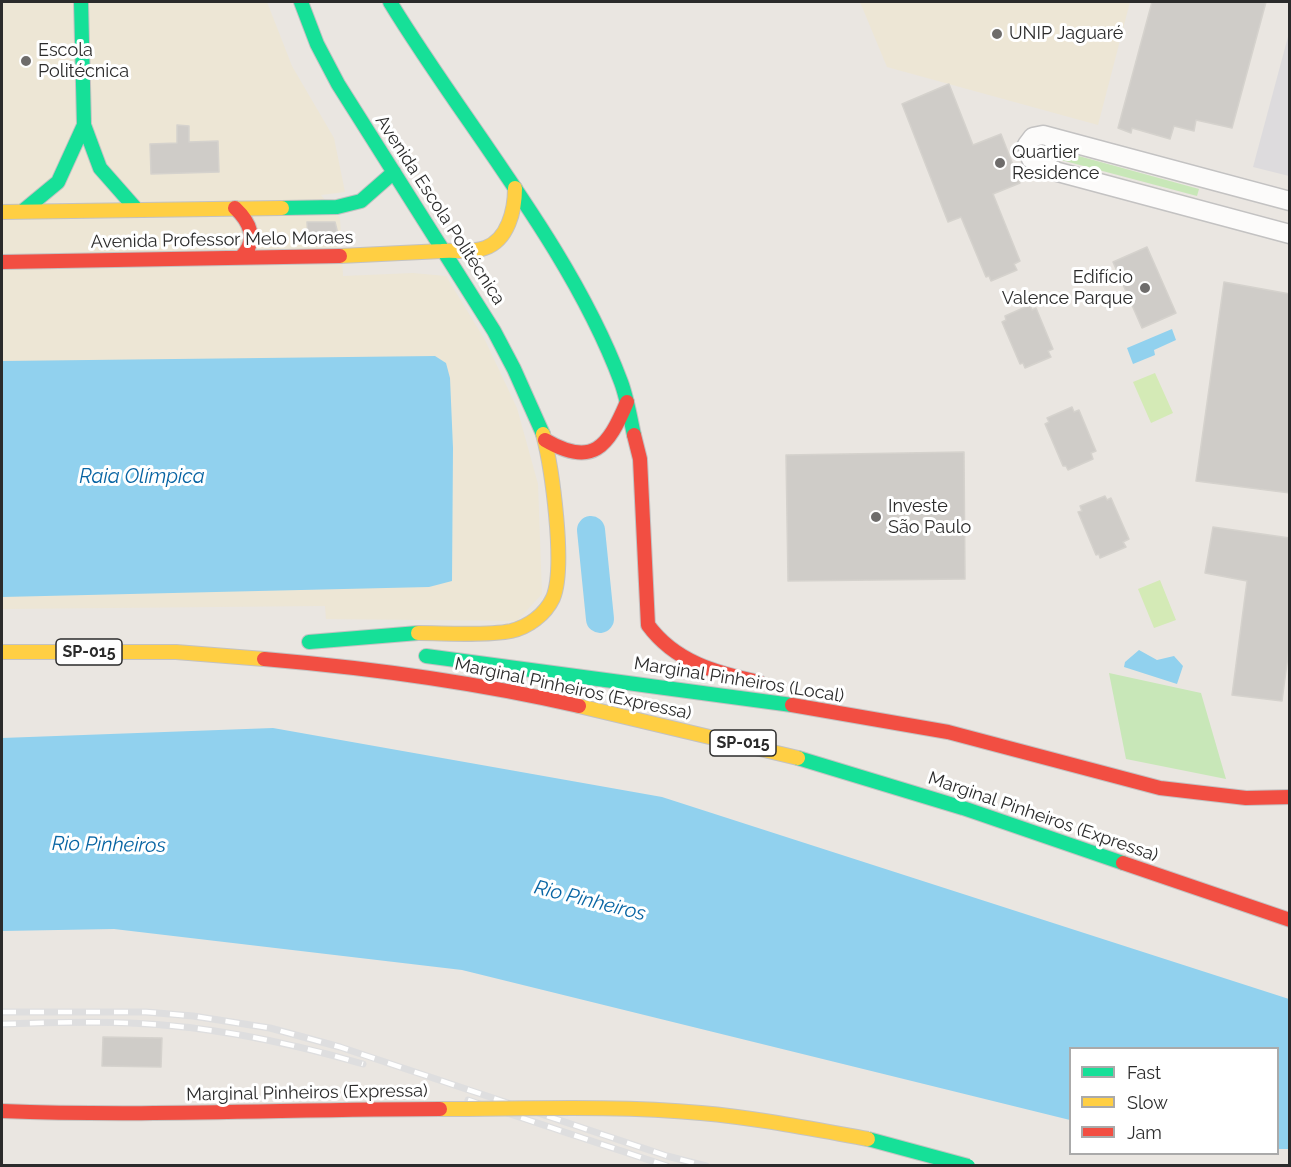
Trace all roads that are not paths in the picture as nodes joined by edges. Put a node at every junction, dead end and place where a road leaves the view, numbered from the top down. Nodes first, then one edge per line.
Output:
1 (81, 2) edge
2 (301, 2) edge
3 (390, 2) edge
4 (84, 125) junction
5 (394, 172) junction
6 (1232, 185) junction
7 (515, 188) junction
8 (1290, 201) edge
9 (235, 208) junction
10 (137, 210) junction
11 (23, 211) junction
12 (2, 212) edge
13 (1225, 216) junction
14 (1290, 234) edge
15 (442, 250) junction
16 (242, 256) junction
17 (2, 262) edge
18 (627, 402) junction
19 (545, 440) junction
20 (265, 645) dead end
21 (380, 651) dead end
22 (2, 652) edge
23 (176, 652) junction
24 (415, 655) dead end
25 (776, 686) dead end
26 (811, 694) dead end
27 (946, 731) junction
28 (1290, 797) edge
29 (1290, 920) edge
30 (2, 1111) edge
31 (968, 1166) edge

1 - 4 main road
2 - 5 main road, Avenida Escola Politécnica
3 - 7 main road
4 - 10 main road
4 - 11 main road
5 - 9 main road, Avenida Professor Melo Moraes
5 - 15 main road, Avenida Escola Politécnica
6 - 8 street
6 - 13 street
6 - 13 street
7 - 15 main road, Avenida Professor Melo Moraes
7 - 18 main road
9 - 10 main road, Avenida Professor Melo Moraes
9 - 16 main road
10 - 11 main road, Avenida Professor Melo Moraes
11 - 12 main road, Avenida Professor Melo Moraes
13 - 14 street
15 - 16 main road, Avenida Professor Melo Moraes
15 - 19 main road, Avenida Escola Politécnica
16 - 17 main road, Avenida Professor Melo Moraes
18 - 19 main road
18 - 25 main road
19 - 21 main road, Avenida Escola Politécnica
20 - 23 main road
22 - 23 main road, Marginal Pinheiros (Expressa) / SP-015
23 - 29 main road, Marginal Pinheiros (Expressa) / SP-015
24 - 27 main road, Marginal Pinheiros (Local)
26 - 27 main road
27 - 28 main road, Marginal Pinheiros (Local)
30 - 31 main road, Marginal Pinheiros (Expressa), bridge

